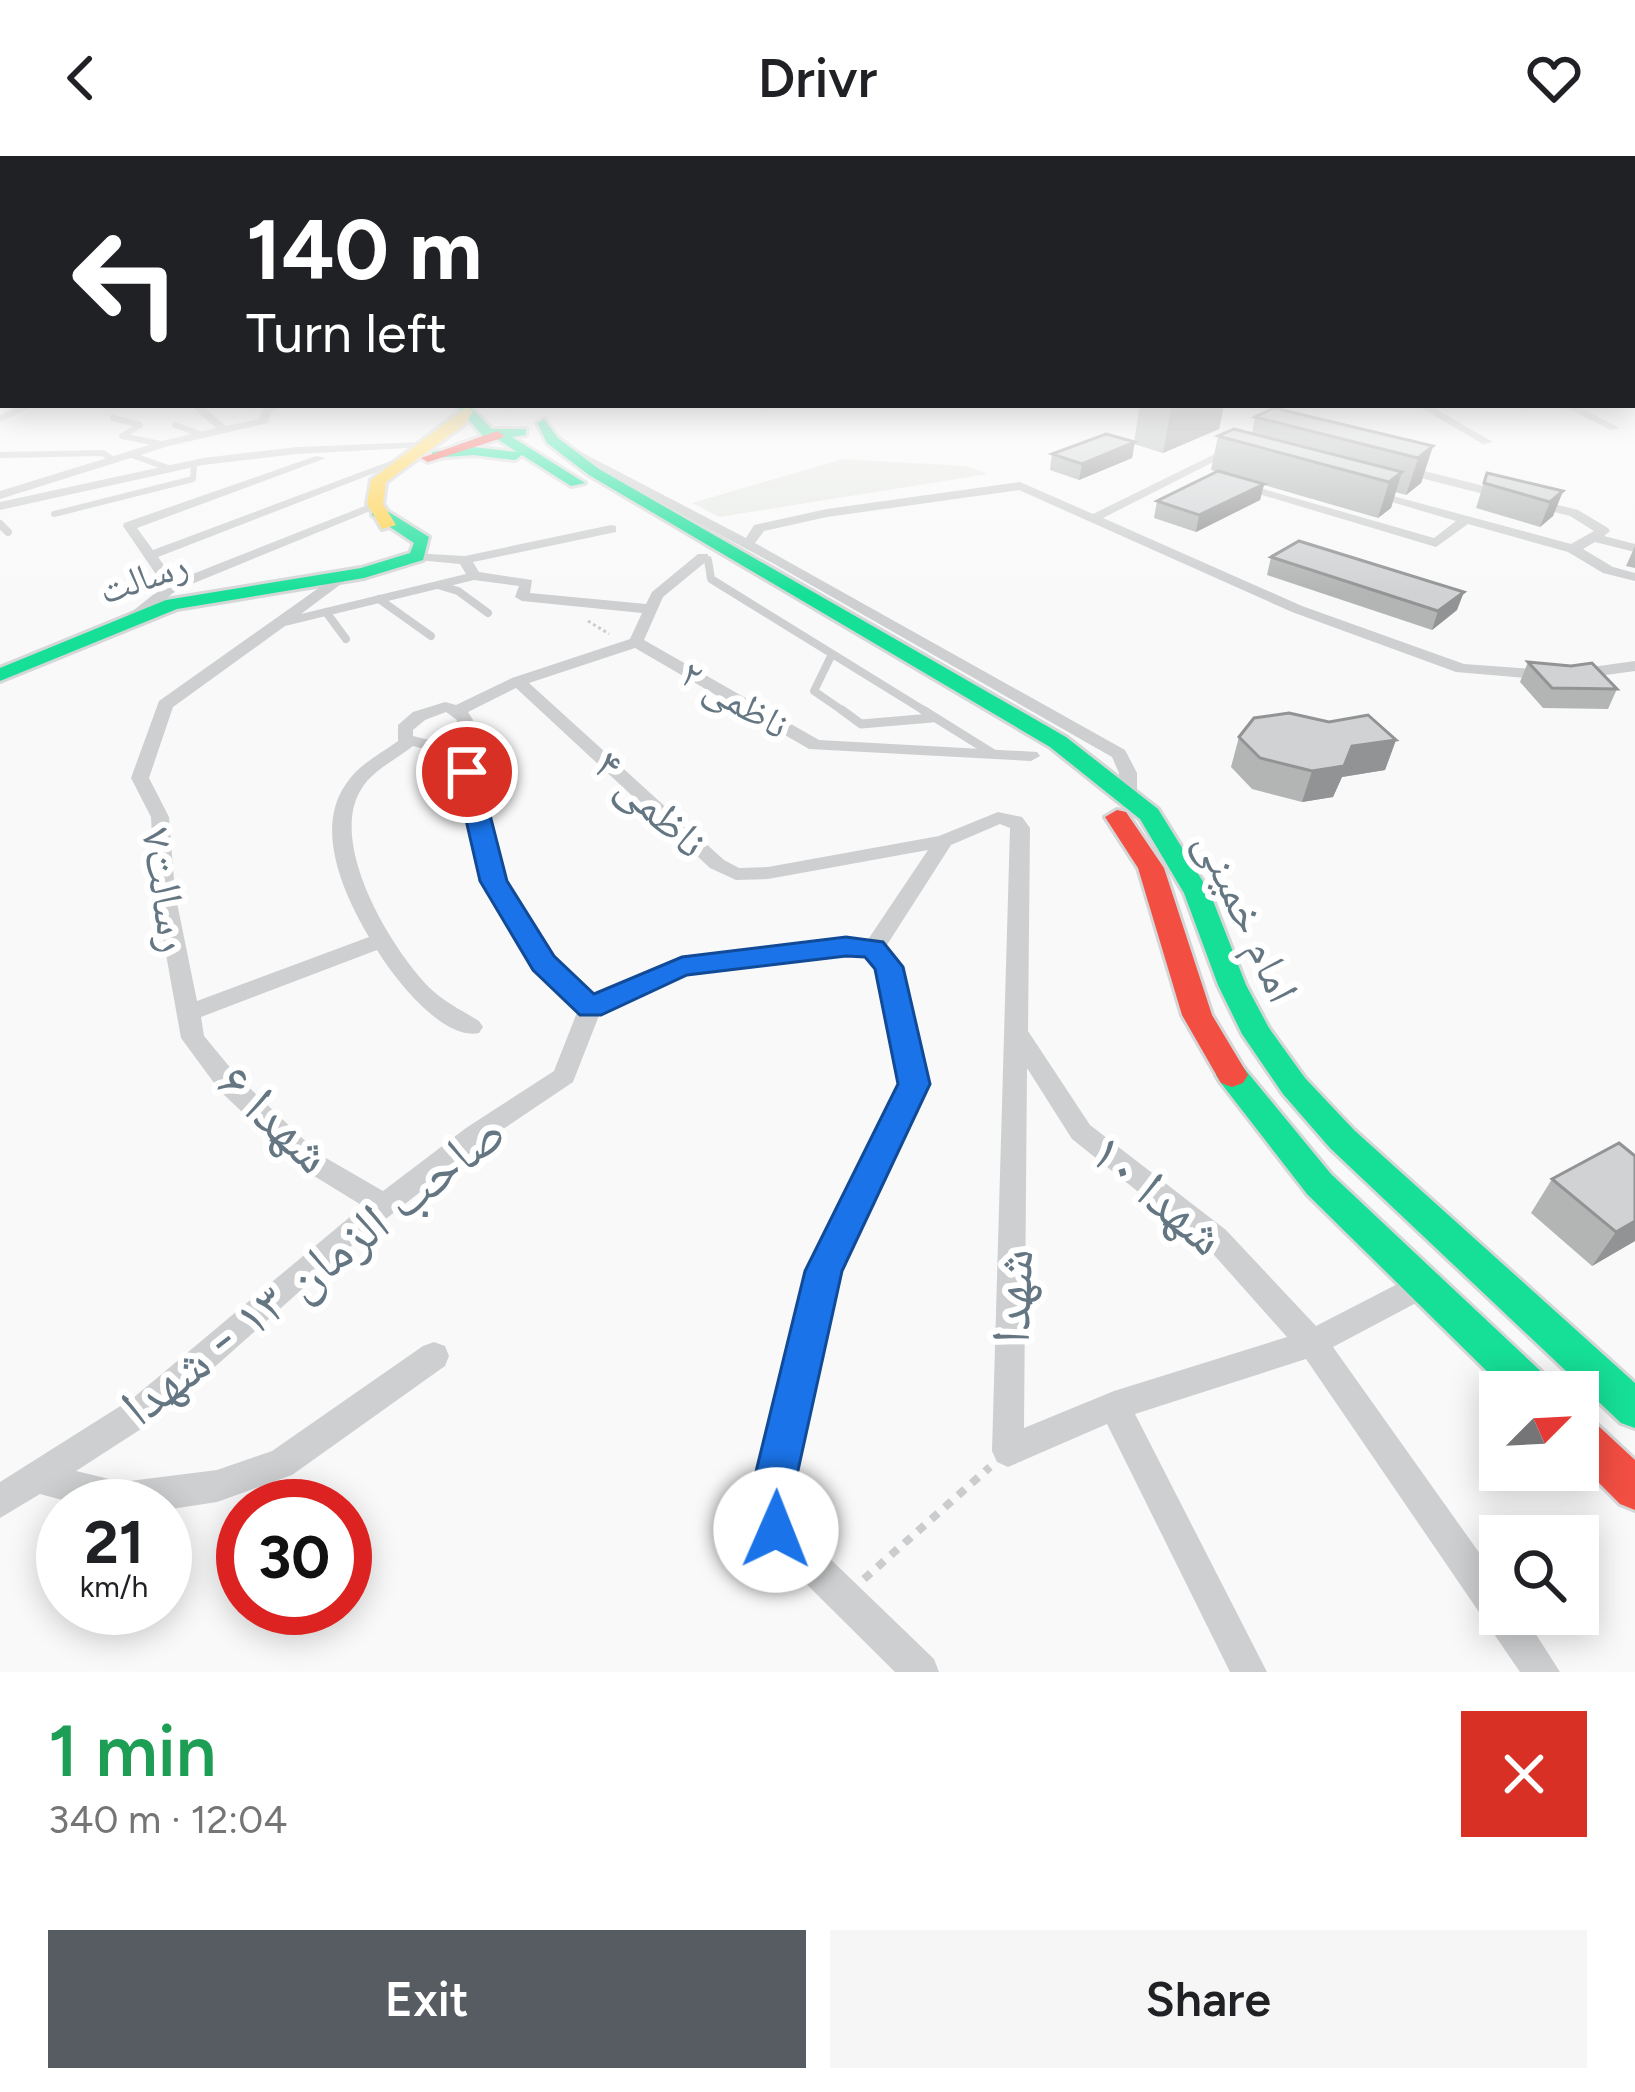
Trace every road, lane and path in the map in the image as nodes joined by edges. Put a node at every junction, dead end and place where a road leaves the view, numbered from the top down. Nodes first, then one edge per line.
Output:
1 (132, 453) edge
2 (298, 453) edge
3 (336, 453) edge
4 (422, 453) edge
5 (425, 453) edge
6 (570, 453) edge
7 (570, 453) edge
8 (581, 453) edge
9 (1222, 453) joint
10 (128, 454) junction
11 (0, 455) edge
12 (112, 459) junction
13 (1244, 460) edge
14 (398, 462) junction
15 (1373, 462) edge
16 (194, 465) junction
17 (168, 468) junction
18 (1190, 472) junction
19 (1022, 483) junction
20 (1354, 490) edge
21 (6, 493) edge
22 (27, 502) junction
23 (375, 503) junction
24 (0, 506) edge
25 (54, 514) dead end
26 (1096, 518) junction
27 (1465, 520) junction
28 (742, 521) junction
29 (708, 522) junction
30 (0, 524) edge
31 (760, 528) junction
32 (611, 529) dead end
33 (8, 532) dead end
34 (1596, 538) junction
35 (748, 544) junction
36 (1635, 548) edge
37 (1573, 549) junction
38 (149, 556) junction
39 (417, 556) junction
40 (706, 559) junction
41 (464, 560) junction
42 (474, 575) junction
43 (1635, 577) edge
44 (330, 578) junction
45 (438, 585) junction
46 (172, 587) junction
47 (811, 590) junction
48 (379, 599) junction
49 (566, 603) junction
50 (650, 609) junction
51 (326, 612) junction
52 (488, 613) dead end
53 (129, 621) junction
54 (278, 624) junction
55 (431, 636) dead end
56 (346, 639) dead end
57 (636, 642) junction
58 (832, 654) junction
59 (1635, 666) edge
60 (0, 675) edge
61 (518, 681) junction
62 (458, 710) junction
63 (934, 717) junction
64 (409, 741) junction
65 (459, 741) junction
66 (992, 753) junction
67 (1031, 756) junction
68 (1015, 821) joint
69 (944, 841) junction
70 (380, 941) junction
71 (873, 949) junction
72 (590, 1008) junction
73 (188, 1012) junction
74 (471, 1027) dead end
75 (1019, 1035) junction
76 (384, 1205) junction
77 (1424, 1285) junction
78 (1312, 1342) junction
79 (434, 1356) dead end
80 (1513, 1371) edge
81 (1114, 1406) junction
82 (1635, 1409) edge
83 (1008, 1451) junction
84 (1599, 1454) edge
85 (35, 1477) junction
86 (1635, 1489) edge
87 (0, 1502) edge
88 (1479, 1581) edge
89 (846, 1596) junction
90 (1516, 1635) edge
91 (921, 1672) edge
92 (1249, 1672) edge
93 (1542, 1672) edge

1 - 10 street
2 - 16 street
3 - 38 street
4 - 14 main road
5 - 23 main road
6 - 40 main road, امام خمینی
7 - 47 main road, امام خمینی
8 - 29 street
9 - 13 street
9 - 18 street
10 - 12 street
10 - 17 lane
11 - 12 lane
12 - 21 street
14 - 23 main road
14 - 38 street
15 - 34 street
16 - 17 street
16 - 25 lane
17 - 22 street
18 - 26 street
18 - 27 street
19 - 26 street
19 - 28 street
19 - 31 street
20 - 27 street
21 - 22 lane
22 - 24 street
23 - 39 main road
23 - 44 main road, رسالت
23 - 46 street
26 - 59 street
27 - 37 street
28 - 29 street
28 - 31 street
29 - 35 street
30 - 33 lane
31 - 35 street
32 - 41 street
34 - 36 street
34 - 37 street
35 - 47 street
37 - 43 street
38 - 46 street
39 - 41 street
39 - 44 main road, رسالت
40 - 50 street
40 - 58 lane
40 - 67 main road, امام خمینی
41 - 42 street
42 - 45 street
42 - 49 street
44 - 53 main road, رسالت
44 - 54 street, رسالت۷
45 - 48 street
45 - 52 lane
46 - 53 street
47 - 82 main road, امام خمینی
48 - 51 street
48 - 55 lane
49 - 50 street
49 - 57 path
50 - 57 street
51 - 54 street
51 - 56 lane
53 - 60 main road, رسالت
54 - 73 street, رسالت۷
57 - 61 street
57 - 66 street, ناظمی ۲
58 - 63 lane
58 - 63 lane
61 - 62 street
61 - 69 street, ناظمی ۴
62 - 64 street
62 - 65 street
63 - 66 lane
64 - 65 street
64 - 70 street
65 - 72 street
66 - 67 street, ناظمی ۲
67 - 77 main road, امام خمینی
68 - 69 street, ناظمی ۴
68 - 75 street, شهدا
69 - 71 street
70 - 73 street
70 - 74 street
71 - 72 street
71 - 89 street
72 - 76 street, صاحب الزمان ۱۳ - شهدا
73 - 76 street, شهدا ۶
75 - 78 street, شهدا ۱۰
75 - 83 street, شهدا
76 - 85 street, صاحب الزمان ۱۳ - شهدا
77 - 78 street
77 - 80 main road, امام خمینی
78 - 81 street
78 - 88 street, شهدا ۱۰
79 - 85 street
81 - 83 street
81 - 92 street
83 - 89 path
84 - 86 main road
85 - 87 street, صاحب الزمان ۱۳ - شهدا
89 - 91 street
90 - 93 street, شهدا ۱۰

